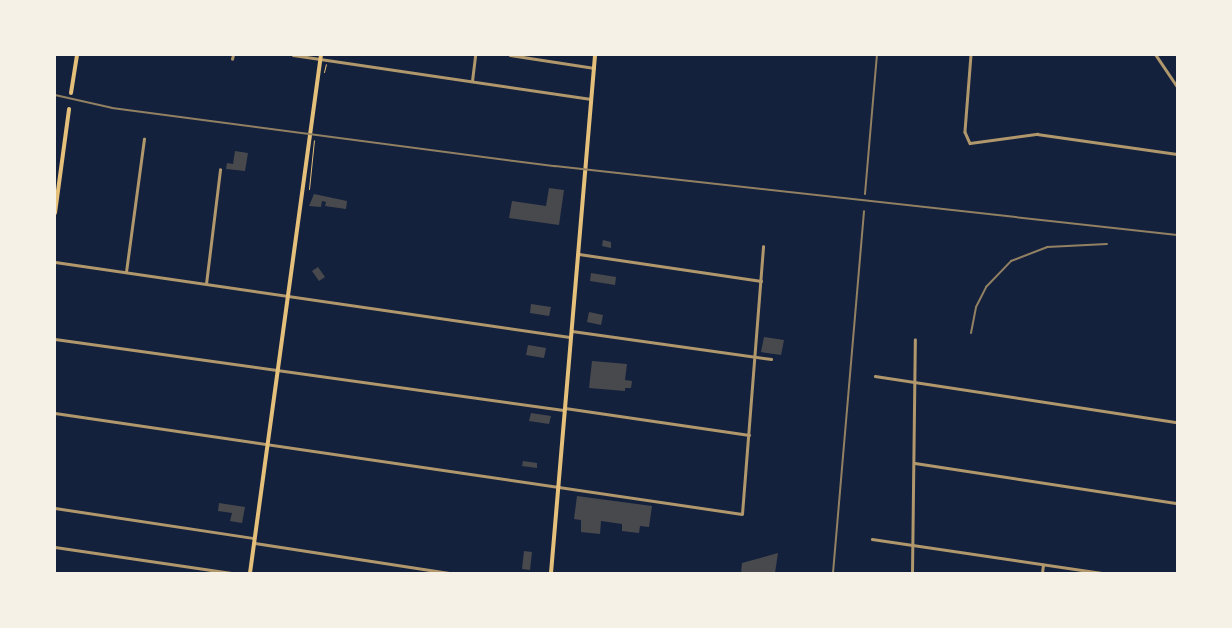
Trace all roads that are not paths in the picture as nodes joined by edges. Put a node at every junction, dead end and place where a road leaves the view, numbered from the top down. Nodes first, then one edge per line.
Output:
1 (76, 55) edge
2 (232, 55) edge
3 (292, 55) edge
4 (475, 55) edge
5 (510, 55) edge
6 (595, 55) edge
7 (972, 55) edge
8 (1156, 55) edge
9 (321, 57) edge
10 (232, 60) dead end
11 (594, 68) junction
12 (472, 82) junction
13 (1177, 86) edge
14 (71, 94) dead end
15 (591, 99) junction
16 (69, 109) dead end
17 (144, 138) dead end
18 (1177, 154) edge
19 (220, 170) dead end
20 (55, 213) edge
21 (763, 247) dead end
22 (577, 254) junction
23 (55, 262) edge
24 (126, 272) junction
25 (762, 282) junction
26 (206, 284) junction
27 (287, 296) junction
28 (570, 330) junction
29 (570, 337) junction
30 (55, 339) edge
31 (915, 340) dead end
32 (755, 357) junction
33 (771, 359) dead end
34 (277, 369) junction
35 (875, 376) dead end
36 (915, 382) junction
37 (563, 409) junction
38 (55, 413) edge
39 (1177, 422) edge
40 (749, 435) junction
41 (267, 444) junction
42 (915, 463) junction
43 (556, 487) junction
44 (1177, 503) edge
45 (55, 508) edge
46 (254, 540) junction
47 (872, 540) dead end
48 (915, 544) junction
49 (55, 547) edge
50 (1043, 564) junction
51 (231, 573) edge
52 (250, 573) edge
53 (449, 573) edge
54 (551, 573) edge
55 (912, 573) edge
56 (1042, 573) edge
57 (1102, 573) edge

1 - 14 main road
2 - 10 street
3 - 9 street
4 - 12 street
5 - 11 street
6 - 11 main road
7 - 18 street
8 - 13 street
9 - 12 street
9 - 27 main road
11 - 15 main road
12 - 15 street
15 - 22 main road
16 - 20 main road
17 - 24 street
19 - 26 street
21 - 25 street
22 - 25 street
22 - 28 main road
23 - 24 street
24 - 26 street
25 - 32 street
26 - 27 street
27 - 29 street
27 - 34 main road
28 - 29 main road
28 - 32 street
29 - 37 main road
30 - 34 street
31 - 36 street
32 - 33 street
32 - 40 street
34 - 37 street
34 - 41 main road
35 - 36 street
36 - 39 street
36 - 42 street
37 - 40 street
37 - 43 main road
38 - 41 street
40 - 43 street
41 - 43 street
41 - 46 main road
42 - 44 street
42 - 48 street
43 - 54 main road
45 - 46 street
46 - 52 main road
46 - 53 street
47 - 48 street
48 - 50 street
48 - 55 street
49 - 51 street
50 - 56 street
50 - 57 street

